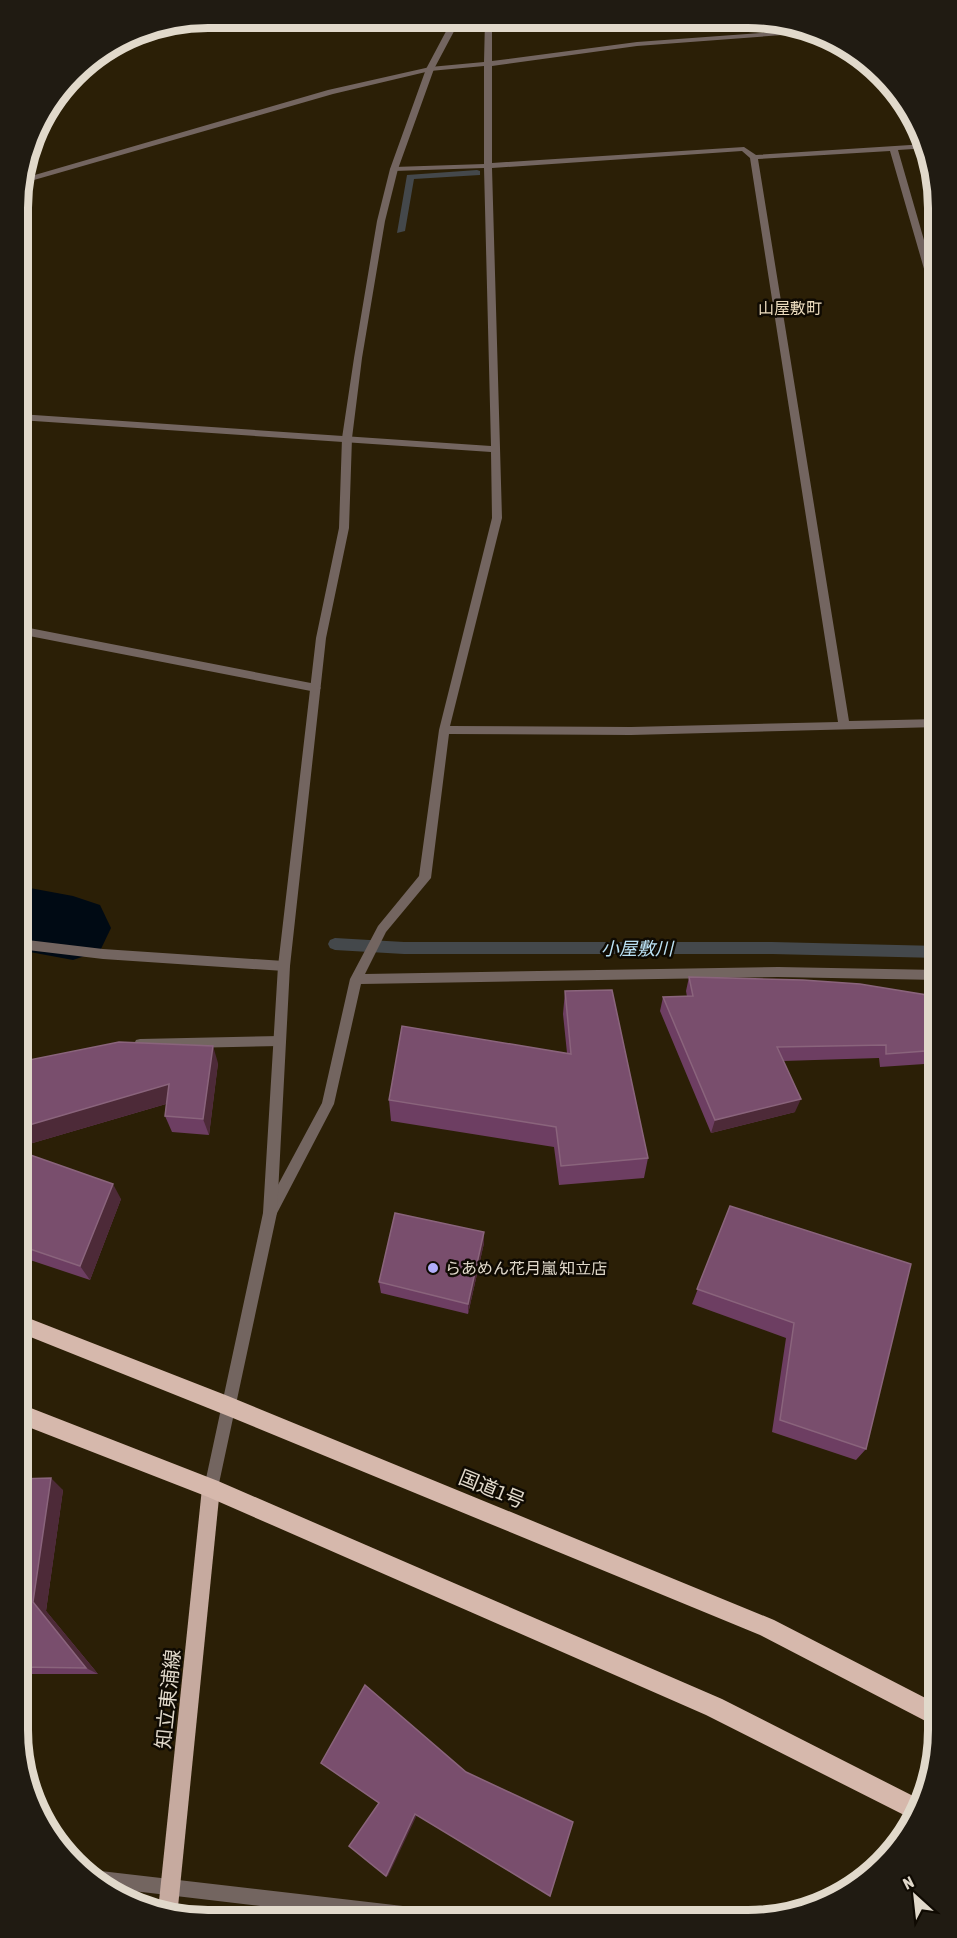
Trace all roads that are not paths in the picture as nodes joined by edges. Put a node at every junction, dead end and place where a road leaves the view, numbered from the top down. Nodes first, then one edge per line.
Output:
1 (488, 28) edge
2 (451, 29) edge
3 (789, 33) edge
4 (487, 64) junction
5 (430, 69) junction
6 (917, 147) edge
7 (893, 148) junction
8 (754, 157) junction
9 (488, 166) junction
10 (394, 169) junction
11 (31, 179) edge
12 (928, 269) edge
13 (29, 418) edge
14 (347, 438) junction
15 (496, 449) junction
16 (29, 632) edge
17 (316, 688) junction
18 (928, 723) edge
19 (844, 725) junction
20 (444, 729) junction
21 (29, 945) edge
22 (284, 966) junction
23 (928, 975) edge
24 (356, 979) junction
25 (280, 1041) junction
26 (123, 1044) edge
27 (270, 1213) junction
28 (28, 1327) edge
29 (228, 1406) junction
30 (28, 1417) edge
31 (211, 1488) junction
32 (928, 1711) edge
33 (911, 1806) edge
34 (111, 1880) edge
35 (172, 1887) junction
36 (169, 1905) edge
37 (369, 1910) edge

1 - 4 street
2 - 5 street
3 - 4 street
4 - 5 street
4 - 9 street
5 - 10 street
5 - 11 street
6 - 7 street
7 - 8 street
7 - 12 street
8 - 9 street
8 - 19 street
9 - 10 street
9 - 15 street
10 - 14 street
13 - 14 street
14 - 15 street
14 - 17 street
15 - 20 street
16 - 17 street
17 - 22 street
18 - 19 street
19 - 20 street
20 - 24 street
21 - 22 street
22 - 25 street
23 - 24 street
24 - 27 street
25 - 26 street
25 - 27 street
27 - 29 street
28 - 29 highway, 国道1号
29 - 31 street
29 - 32 highway, 国道1号
30 - 31 highway
31 - 33 highway
31 - 35 main road, 知立東浦線
34 - 35 street
35 - 36 main road, 知立東浦線
35 - 37 street

